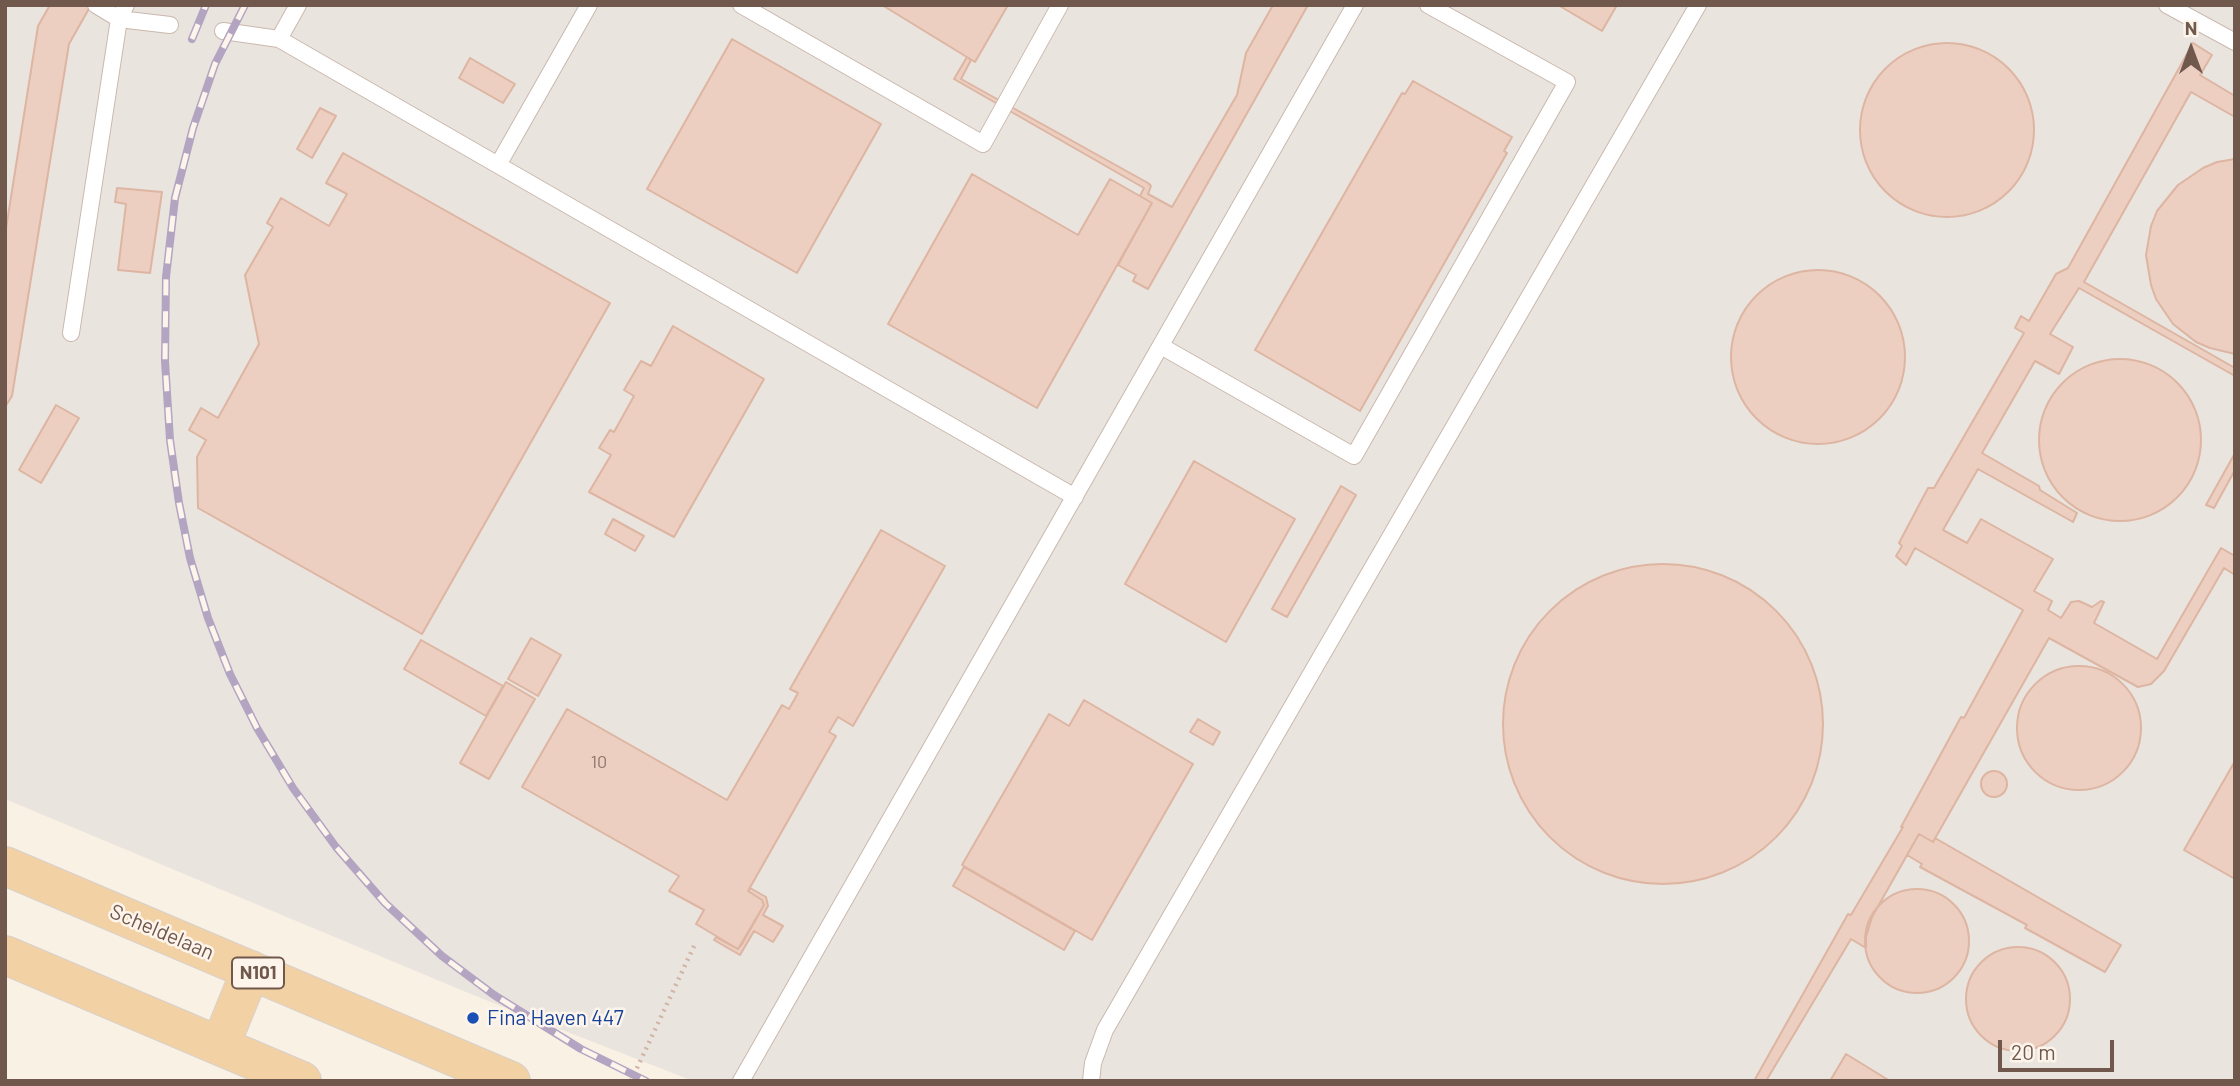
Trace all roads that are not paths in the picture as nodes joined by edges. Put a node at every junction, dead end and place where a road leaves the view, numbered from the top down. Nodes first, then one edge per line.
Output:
1 (96, 5) edge
2 (298, 5) edge
3 (589, 5) edge
4 (741, 5) edge
5 (1059, 5) edge
6 (1356, 5) edge
7 (1429, 5) edge
8 (1698, 5) edge
9 (2166, 5) edge
10 (123, 12) edge
11 (170, 25) dead end
12 (223, 32) dead end
13 (279, 39) junction
14 (2235, 42) edge
15 (498, 165) junction
16 (71, 333) dead end
17 (1161, 346) junction
18 (1075, 497) junction
19 (5, 866) edge
20 (5, 955) edge
21 (251, 970) junction
22 (220, 1046) junction
23 (302, 1081) edge
24 (511, 1081) edge
25 (741, 1081) edge
26 (1091, 1081) edge

1 - 10 lane
2 - 13 lane
3 - 15 lane
4 - 5 lane
6 - 17 lane
7 - 17 lane
8 - 26 lane
9 - 14 lane
10 - 11 lane
10 - 16 lane
12 - 13 lane
13 - 15 lane
15 - 18 lane
17 - 18 lane
18 - 25 lane
19 - 21 main road, Scheldelaan / N101
20 - 22 main road
21 - 22 main road
21 - 24 main road, Scheldelaan / N101
22 - 23 main road

